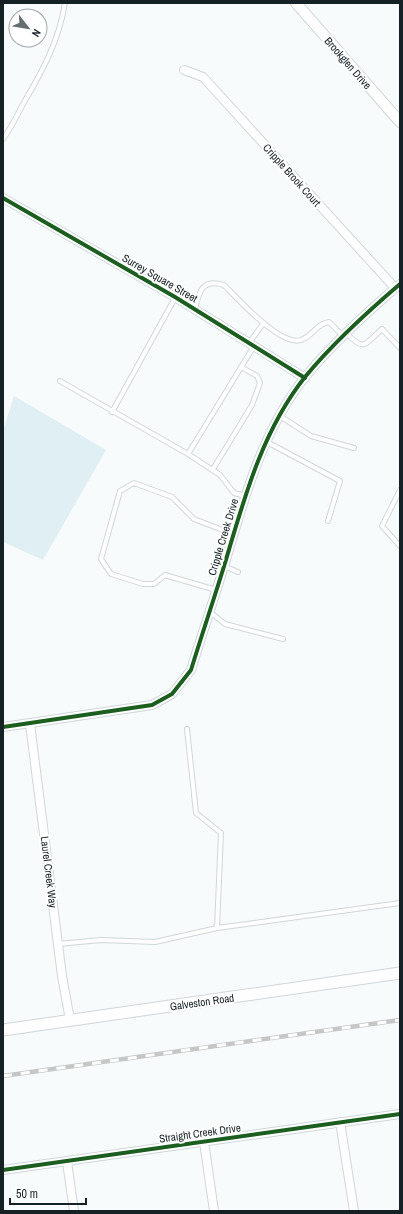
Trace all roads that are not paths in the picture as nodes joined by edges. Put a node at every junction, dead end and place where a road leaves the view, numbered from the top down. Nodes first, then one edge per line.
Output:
1 (65, 3) edge
2 (296, 3) edge
3 (184, 70) dead end
4 (400, 122) edge
5 (3, 139) edge
6 (3, 198) edge
7 (398, 288) edge
8 (175, 297) junction
9 (195, 310) junction
10 (263, 324) junction
11 (344, 334) junction
12 (251, 345) junction
13 (400, 348) edge
14 (241, 367) junction
15 (305, 378) junction
16 (60, 381) dead end
17 (112, 412) junction
18 (280, 416) junction
19 (266, 442) junction
20 (354, 448) dead end
21 (188, 454) junction
22 (213, 469) junction
23 (400, 490) edge
24 (245, 496) junction
25 (328, 521) dead end
26 (233, 534) junction
27 (400, 546) edge
28 (224, 566) junction
29 (238, 572) dead end
30 (216, 590) junction
31 (209, 612) junction
32 (283, 639) dead end
33 (30, 724) junction
34 (3, 727) edge
35 (187, 729) dead end
36 (400, 903) edge
37 (217, 928) junction
38 (58, 944) junction
39 (400, 973) edge
40 (70, 1020) junction
41 (3, 1030) edge
42 (400, 1114) edge
43 (340, 1122) junction
44 (204, 1142) junction
45 (67, 1162) junction
46 (3, 1170) edge
47 (74, 1211) edge
48 (214, 1211) edge
49 (354, 1211) edge

1 - 5 lane
2 - 4 street, Brookglen Drive
3 - 7 street, Cripple Brook Court
6 - 8 street, Surrey Square Street
7 - 11 street, Cripple Creek Drive
8 - 9 street, Surrey Square Street
8 - 17 lane
9 - 10 lane
9 - 12 street, Surrey Square Street
10 - 11 lane
10 - 12 lane
11 - 13 lane
11 - 15 street, Cripple Creek Drive
12 - 14 lane
12 - 15 street, Surrey Square Street
14 - 21 lane
14 - 22 lane
15 - 18 street, Cripple Creek Drive
16 - 17 lane
17 - 21 lane
18 - 19 street, Cripple Creek Drive
18 - 20 lane
19 - 24 street, Cripple Creek Drive
19 - 25 lane
21 - 22 lane
22 - 24 lane
23 - 27 lane
24 - 26 street, Cripple Creek Drive
26 - 28 street, Cripple Creek Drive
26 - 30 lane
28 - 29 lane
28 - 30 street, Cripple Creek Drive
30 - 31 street, Cripple Creek Drive
31 - 32 lane
31 - 33 street, Cripple Creek Drive
33 - 34 street, Cripple Creek Drive
33 - 38 street, Laurel Creek Way
35 - 37 lane
36 - 37 lane
37 - 38 lane
38 - 40 street, Laurel Creek Way
39 - 40 main road, Galveston Road
40 - 41 main road, Galveston Road
42 - 43 street, Straight Creek Drive
43 - 44 street, Straight Creek Drive
43 - 49 street
44 - 45 street, Straight Creek Drive
44 - 48 street
45 - 46 street, Straight Creek Drive
45 - 47 street

